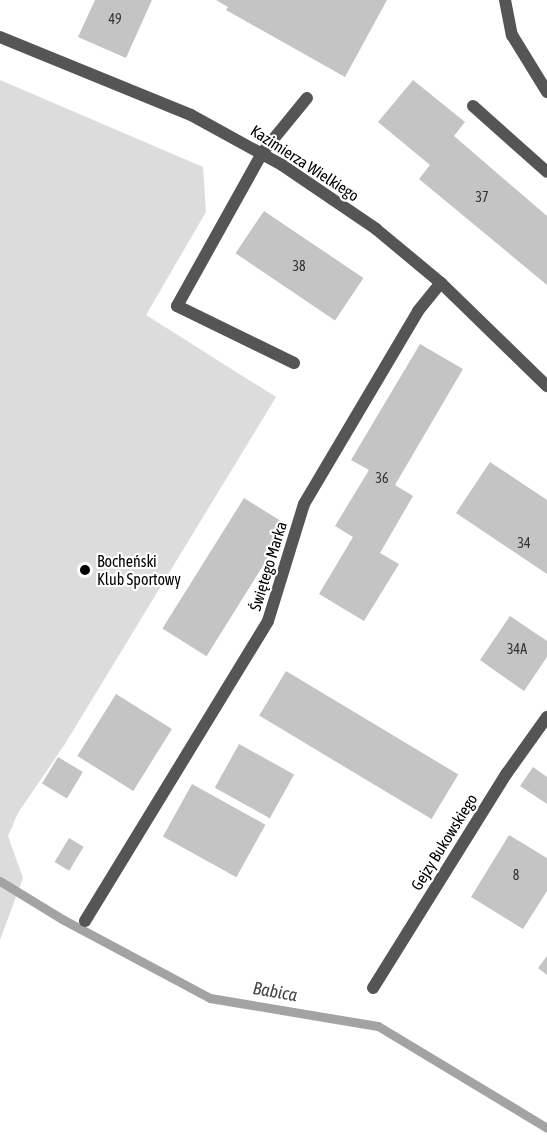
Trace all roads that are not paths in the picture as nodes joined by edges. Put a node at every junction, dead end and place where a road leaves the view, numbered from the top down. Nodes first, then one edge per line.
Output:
1 (506, 0) edge
2 (0, 37) edge
3 (547, 92) edge
4 (307, 98) dead end
5 (473, 106) dead end
6 (262, 153) junction
7 (547, 172) edge
8 (441, 283) junction
9 (294, 363) dead end
10 (547, 386) edge
11 (547, 717) edge
12 (85, 921) dead end
13 (373, 988) dead end

1 - 3 street
2 - 6 street, Kazimierza Wielkiego
4 - 6 street
5 - 7 street
6 - 8 street, Kazimierza Wielkiego
6 - 9 street
8 - 10 street, Kazimierza Wielkiego
8 - 12 street, Świętego Marka
11 - 13 street, Gejzy Bukowskiego

